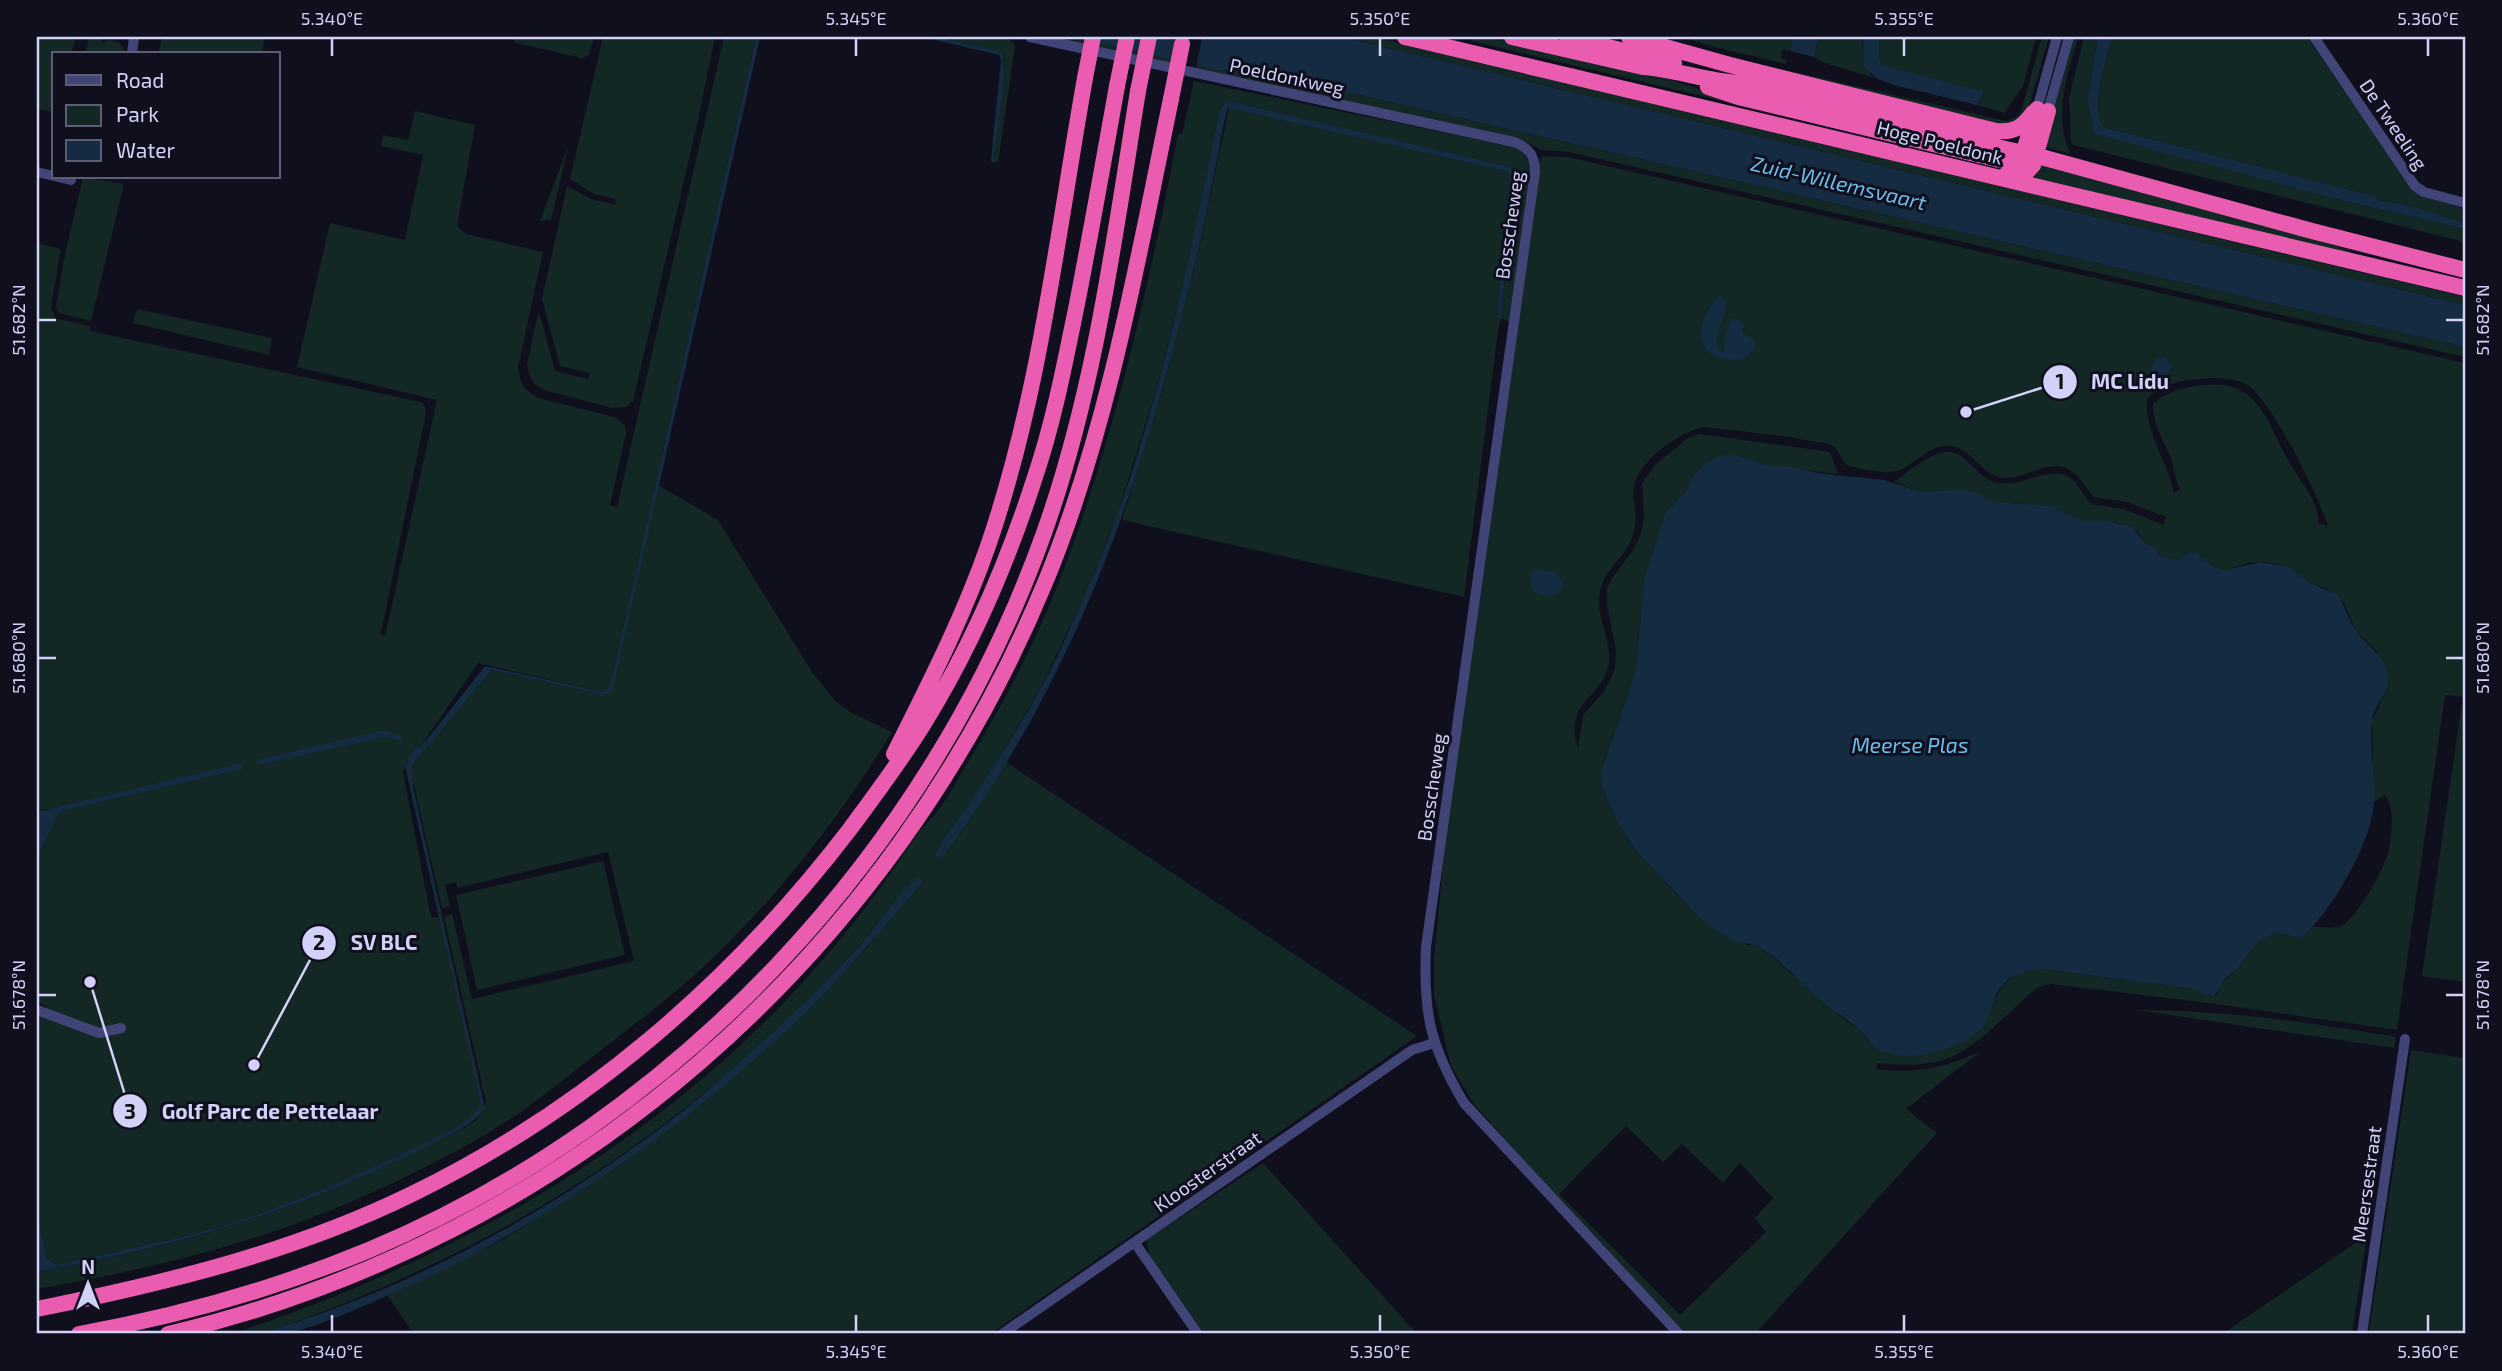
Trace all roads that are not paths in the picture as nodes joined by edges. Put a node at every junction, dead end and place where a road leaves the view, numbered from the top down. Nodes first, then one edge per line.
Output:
1 (1030, 37) edge
2 (1093, 37) edge
3 (1127, 37) edge
4 (1149, 37) edge
5 (1183, 37) edge
6 (1405, 37) edge
7 (1512, 37) edge
8 (1567, 37) edge
9 (1629, 37) edge
10 (2057, 37) edge
11 (2070, 37) edge
12 (2314, 37) edge
13 (1447, 40) edge
14 (1643, 68) junction
15 (1740, 83) junction
16 (2042, 110) junction
17 (1533, 156) joint
18 (1996, 177) junction
19 (2465, 202) edge
20 (2465, 270) edge
21 (2465, 288) edge
22 (869, 803) junction
23 (37, 1010) edge
24 (121, 1028) dead end
25 (2405, 1039) dead end
26 (1434, 1043) junction
27 (1135, 1243) junction
28 (37, 1309) edge
29 (79, 1334) edge
30 (168, 1334) edge
31 (1002, 1334) edge
32 (1198, 1334) edge
33 (1678, 1334) edge
34 (2362, 1334) edge

1 - 17 street, Poeldonkweg
2 - 22 highway, bridge
3 - 22 highway, bridge
4 - 29 highway, bridge
5 - 30 highway, bridge
6 - 13 highway, Hoge Poeldonk
7 - 14 highway, Hoge Poeldonk
8 - 15 highway
9 - 16 highway
10 - 16 street
11 - 16 street
12 - 19 street, De Tweeling
13 - 18 highway, Hoge Poeldonk
14 - 15 highway, Hoge Poeldonk
14 - 16 highway
15 - 20 highway, Hoge Poeldonk, bridge
16 - 18 highway
17 - 26 street, Bosscheweg
18 - 21 highway, Hoge Poeldonk
22 - 28 highway
23 - 24 street
25 - 34 street, Meersestraat
26 - 27 street, Kloosterstraat
26 - 33 street, Bosscheweg
27 - 31 street, Kloosterstraat
27 - 32 street

